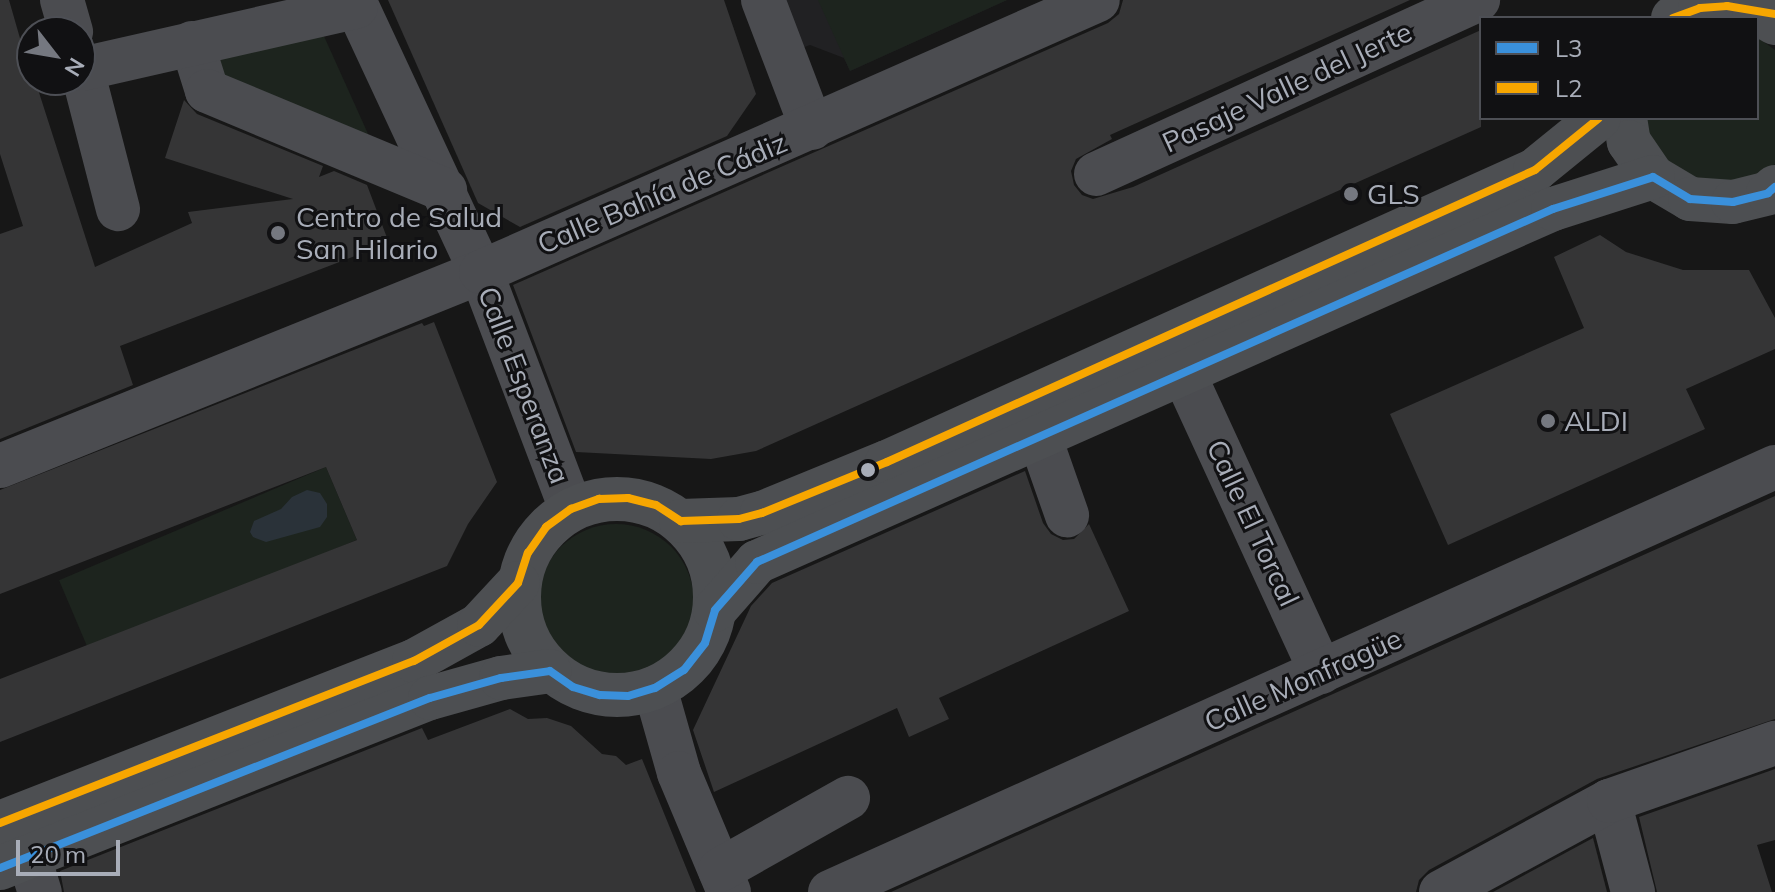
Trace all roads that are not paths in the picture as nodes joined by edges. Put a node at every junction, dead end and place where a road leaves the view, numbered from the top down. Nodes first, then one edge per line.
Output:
1 (763, 0) edge
2 (1098, 0) edge
3 (1478, 0) edge
4 (355, 3) edge
5 (1671, 12) edge
6 (1768, 16) edge
7 (192, 43) junction
8 (96, 52) edge
9 (89, 96) edge
10 (1597, 120) edge
11 (1625, 120) edge
12 (812, 128) junction
13 (1096, 174) dead end
14 (1653, 177) junction
15 (445, 190) junction
16 (1773, 195) edge
17 (118, 209) dead end
18 (481, 272) junction
19 (1184, 374) junction
20 (1040, 438) junction
21 (0, 466) edge
22 (1775, 467) edge
23 (571, 509) junction
24 (1067, 515) dead end
25 (681, 521) junction
26 (518, 583) junction
27 (715, 610) junction
28 (550, 671) junction
29 (1321, 672) junction
30 (655, 688) junction
31 (1775, 743) edge
32 (848, 798) dead end
33 (1609, 801) junction
34 (0, 823) edge
35 (23, 872) edge
36 (725, 881) edge
37 (1447, 891) edge
38 (830, 892) edge
39 (1633, 892) edge

1 - 12 street
2 - 12 street, Calle Bahía de Cádiz
3 - 13 street, Pasaje Valle del Jerte
4 - 7 street
4 - 15 street, Calle Esperanza
5 - 6 main road
7 - 8 street
7 - 15 street
9 - 17 street
10 - 25 main road
11 - 14 main road
12 - 18 street, Calle Bahía de Cádiz
14 - 16 main road
14 - 19 main road
15 - 18 street, Calle Esperanza
18 - 21 street, Calle Bahía de Cádiz
18 - 23 street, Calle Esperanza
19 - 20 main road
19 - 29 street, Calle El Torcal
20 - 24 street
20 - 27 main road
22 - 29 street, Calle Monfragüe
23 - 25 main road
23 - 26 main road
25 - 27 main road
26 - 28 main road
26 - 34 main road
27 - 30 main road
28 - 30 main road
28 - 35 main road
29 - 38 street, Calle Monfragüe
30 - 36 street
31 - 33 street
32 - 36 street
33 - 37 street
33 - 39 street

